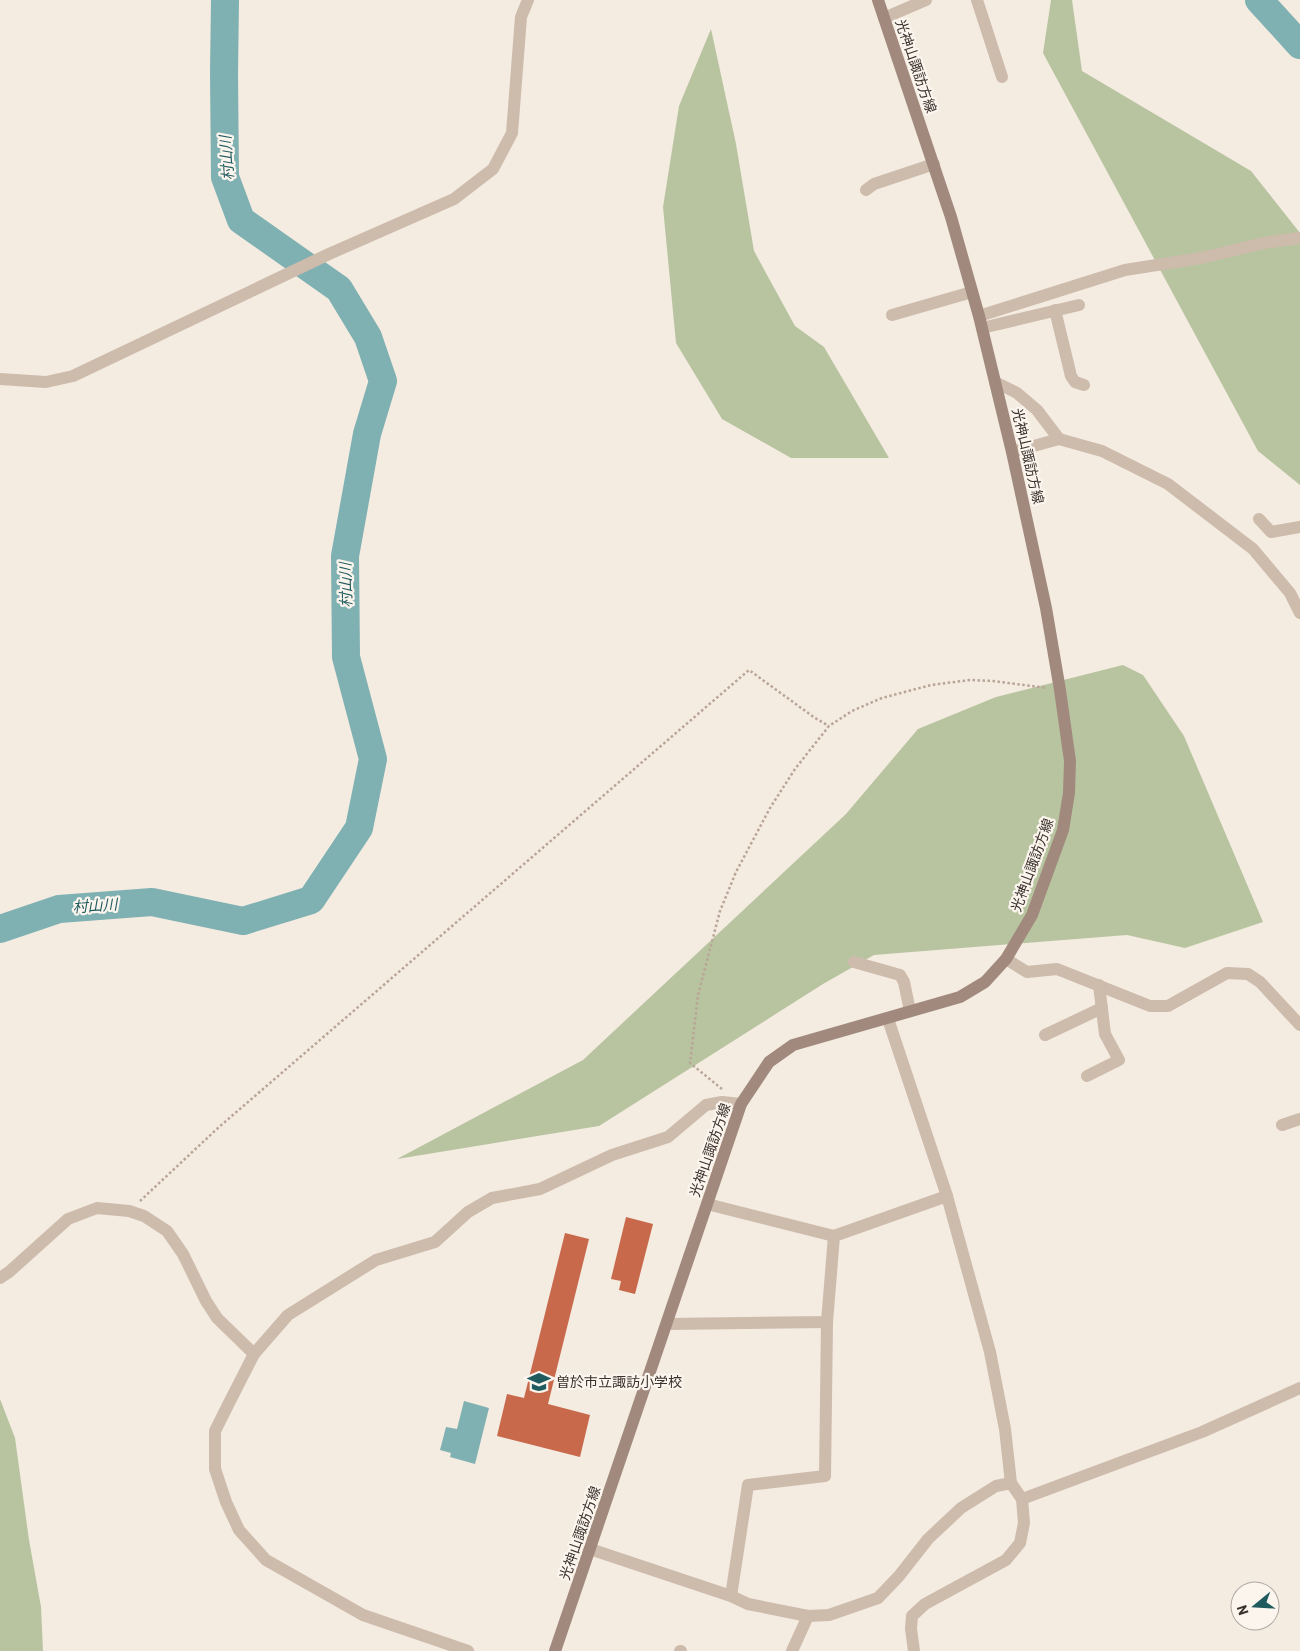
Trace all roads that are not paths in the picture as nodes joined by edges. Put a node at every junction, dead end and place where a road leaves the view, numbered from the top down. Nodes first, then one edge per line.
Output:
1 (528, 0) edge
2 (878, 0) edge
3 (926, 0) edge
4 (977, 0) edge
5 (884, 18) junction
6 (1002, 77) dead end
7 (934, 164) junction
8 (866, 190) dead end
9 (1300, 238) edge
10 (972, 292) junction
11 (1079, 305) dead end
12 (1055, 310) junction
13 (892, 315) dead end
14 (980, 322) junction
15 (0, 380) edge
16 (995, 382) junction
17 (1084, 385) dead end
18 (1059, 439) junction
19 (1012, 452) junction
20 (1259, 519) dead end
21 (1300, 527) edge
22 (1295, 591) edge
23 (1300, 613) edge
24 (1006, 959) junction
25 (854, 962) dead end
26 (1099, 985) junction
27 (1102, 1008) junction
28 (910, 1011) junction
29 (888, 1018) junction
30 (1300, 1025) edge
31 (1046, 1035) dead end
32 (1087, 1076) dead end
33 (741, 1104) junction
34 (1300, 1119) edge
35 (1282, 1125) dead end
36 (948, 1196) junction
37 (707, 1204) junction
38 (834, 1236) junction
39 (0, 1278) edge
40 (827, 1322) junction
41 (667, 1324) junction
42 (254, 1354) junction
43 (1300, 1388) edge
44 (1011, 1483) junction
45 (1022, 1499) junction
46 (590, 1549) junction
47 (731, 1596) junction
48 (808, 1616) junction
49 (468, 1651) edge
50 (555, 1651) edge
51 (792, 1651) edge
52 (914, 1651) edge

1 - 15 street
2 - 5 main road, 光神山諏訪方線
3 - 5 street
4 - 6 street
5 - 7 main road, 光神山諏訪方線
7 - 8 street
7 - 10 main road, 光神山諏訪方線
9 - 14 street
10 - 13 street
10 - 14 main road, 光神山諏訪方線
11 - 12 street
12 - 14 street
12 - 17 street
14 - 16 main road, 光神山諏訪方線
16 - 18 street
16 - 19 main road, 光神山諏訪方線
18 - 19 street
18 - 22 street
19 - 24 main road, 光神山諏訪方線
20 - 21 street
22 - 23 street
24 - 26 street
24 - 28 main road, 光神山諏訪方線
25 - 28 street
26 - 27 street
26 - 30 street
27 - 31 street
27 - 32 street
28 - 29 main road, 光神山諏訪方線
29 - 33 main road, 光神山諏訪方線
29 - 36 street
33 - 37 main road, 光神山諏訪方線
33 - 42 street
34 - 35 street
36 - 38 street
36 - 44 street
37 - 38 street
37 - 41 main road, 光神山諏訪方線
38 - 40 street
39 - 42 street
40 - 41 street
40 - 47 street
41 - 46 main road, 光神山諏訪方線
42 - 49 street
43 - 45 street
44 - 45 street
44 - 48 street
45 - 52 street
46 - 47 street
46 - 50 main road, 光神山諏訪方線
47 - 48 street
48 - 51 street

